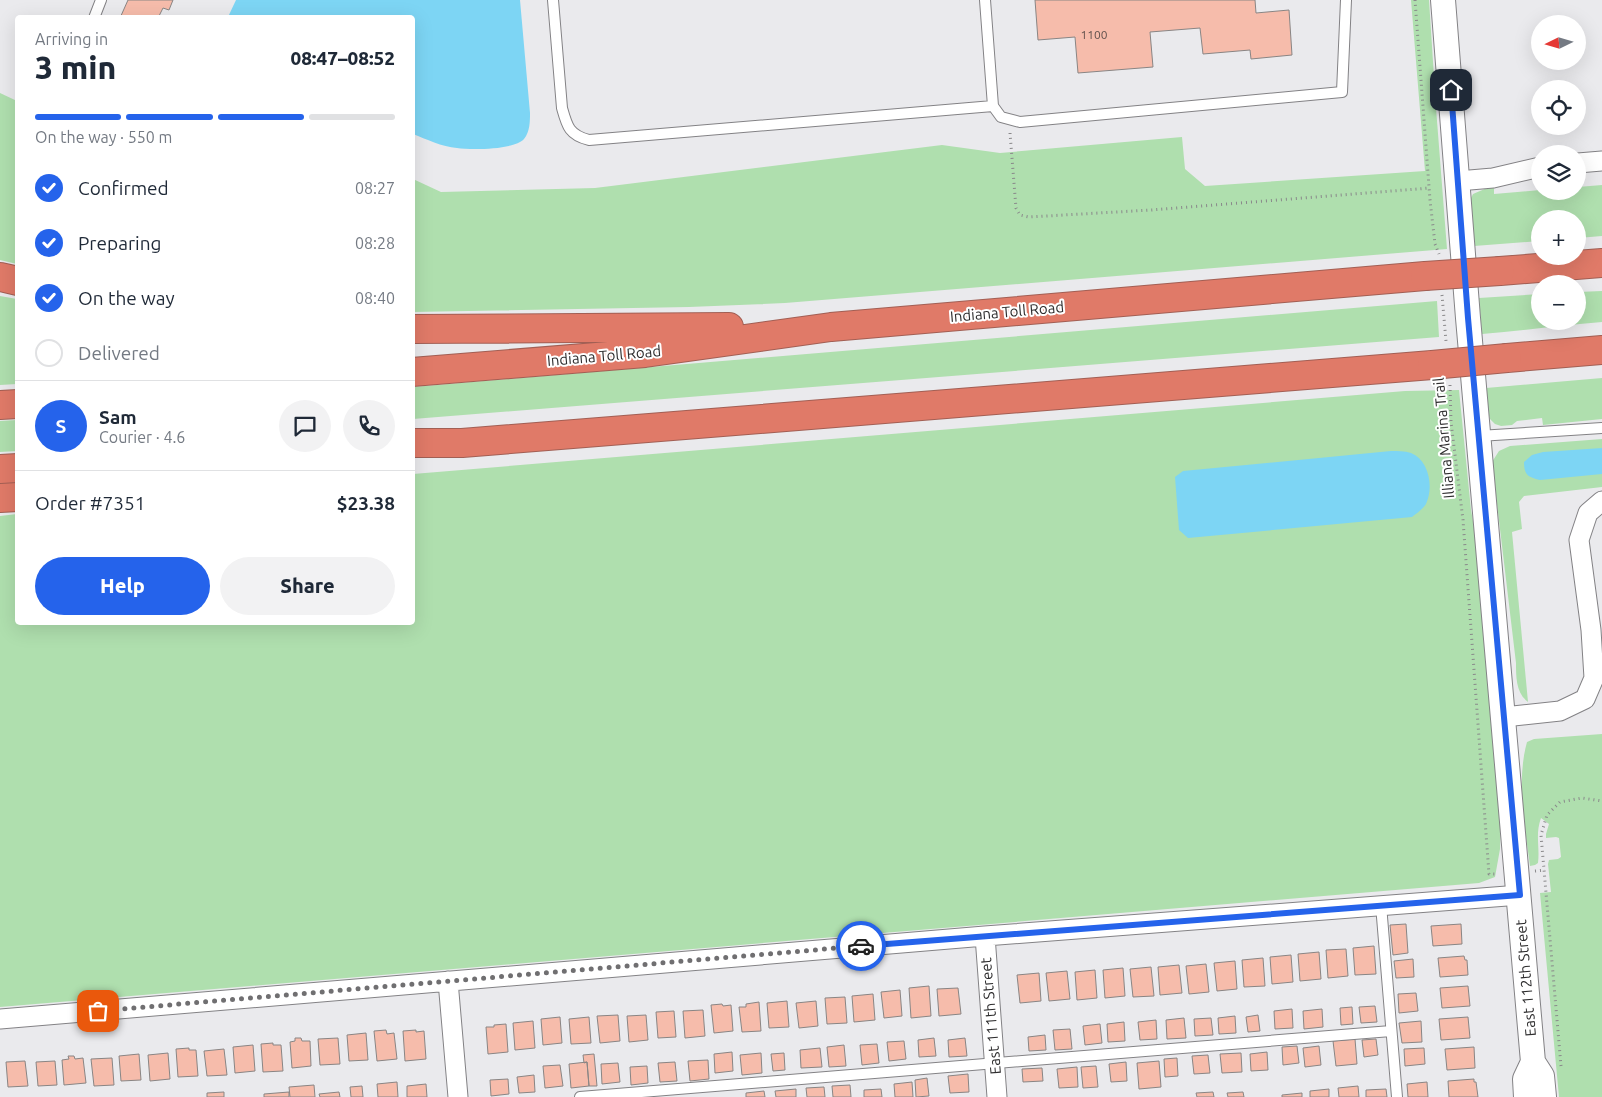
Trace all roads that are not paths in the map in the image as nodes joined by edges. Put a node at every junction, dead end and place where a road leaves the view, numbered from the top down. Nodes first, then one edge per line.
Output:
1 (101, 0) edge
2 (553, 0) edge
3 (985, 0) edge
4 (1346, 0) edge
5 (1443, 0) edge
6 (95, 15) edge
7 (994, 106) junction
8 (1602, 161) edge
9 (1586, 162) edge
10 (1531, 168) edge
11 (1458, 181) junction
12 (1602, 263) edge
13 (0, 277) edge
14 (15, 280) edge
15 (415, 328) edge
16 (831, 328) junction
17 (1602, 350) edge
18 (415, 372) edge
19 (15, 404) edge
20 (0, 405) edge
21 (1602, 428) edge
22 (1479, 436) junction
23 (415, 443) edge
24 (462, 443) junction
25 (415, 451) edge
26 (15, 468) edge
27 (0, 469) edge
28 (15, 497) edge
29 (0, 498) edge
30 (1602, 501) edge
31 (1504, 717) junction
32 (1520, 895) junction
33 (1381, 905) junction
34 (985, 936) junction
35 (448, 980) junction
36 (0, 1019) edge
37 (1391, 1031) junction
38 (1533, 1062) junction
39 (995, 1063) junction
40 (458, 1097) edge
41 (580, 1097) edge
42 (997, 1097) edge
43 (1397, 1097) edge
44 (1526, 1097) edge
45 (1544, 1097) edge

1 - 6 lane
2 - 7 lane
3 - 7 lane
4 - 7 lane
5 - 11 street, East 112th Street
8 - 9 street
10 - 11 street
11 - 22 street, East 112th Street
12 - 16 highway, Indiana Toll Road, bridge
13 - 14 highway
15 - 16 highway
16 - 18 highway, Indiana Toll Road
17 - 24 highway, bridge
19 - 20 highway
21 - 22 lane
22 - 31 street, East 112th Street
23 - 24 highway
24 - 25 highway
26 - 27 highway
28 - 29 highway
30 - 31 street
31 - 32 street, East 112th Street
32 - 33 street
32 - 38 street, East 112th Street
33 - 34 street
33 - 37 lane
34 - 35 street
34 - 39 street, East 111th Street
35 - 36 street
35 - 40 street
37 - 39 lane
37 - 43 lane
38 - 44 street, East 112th Street
38 - 45 street, East 112th Street
39 - 41 lane
39 - 42 street, East 111th Street

